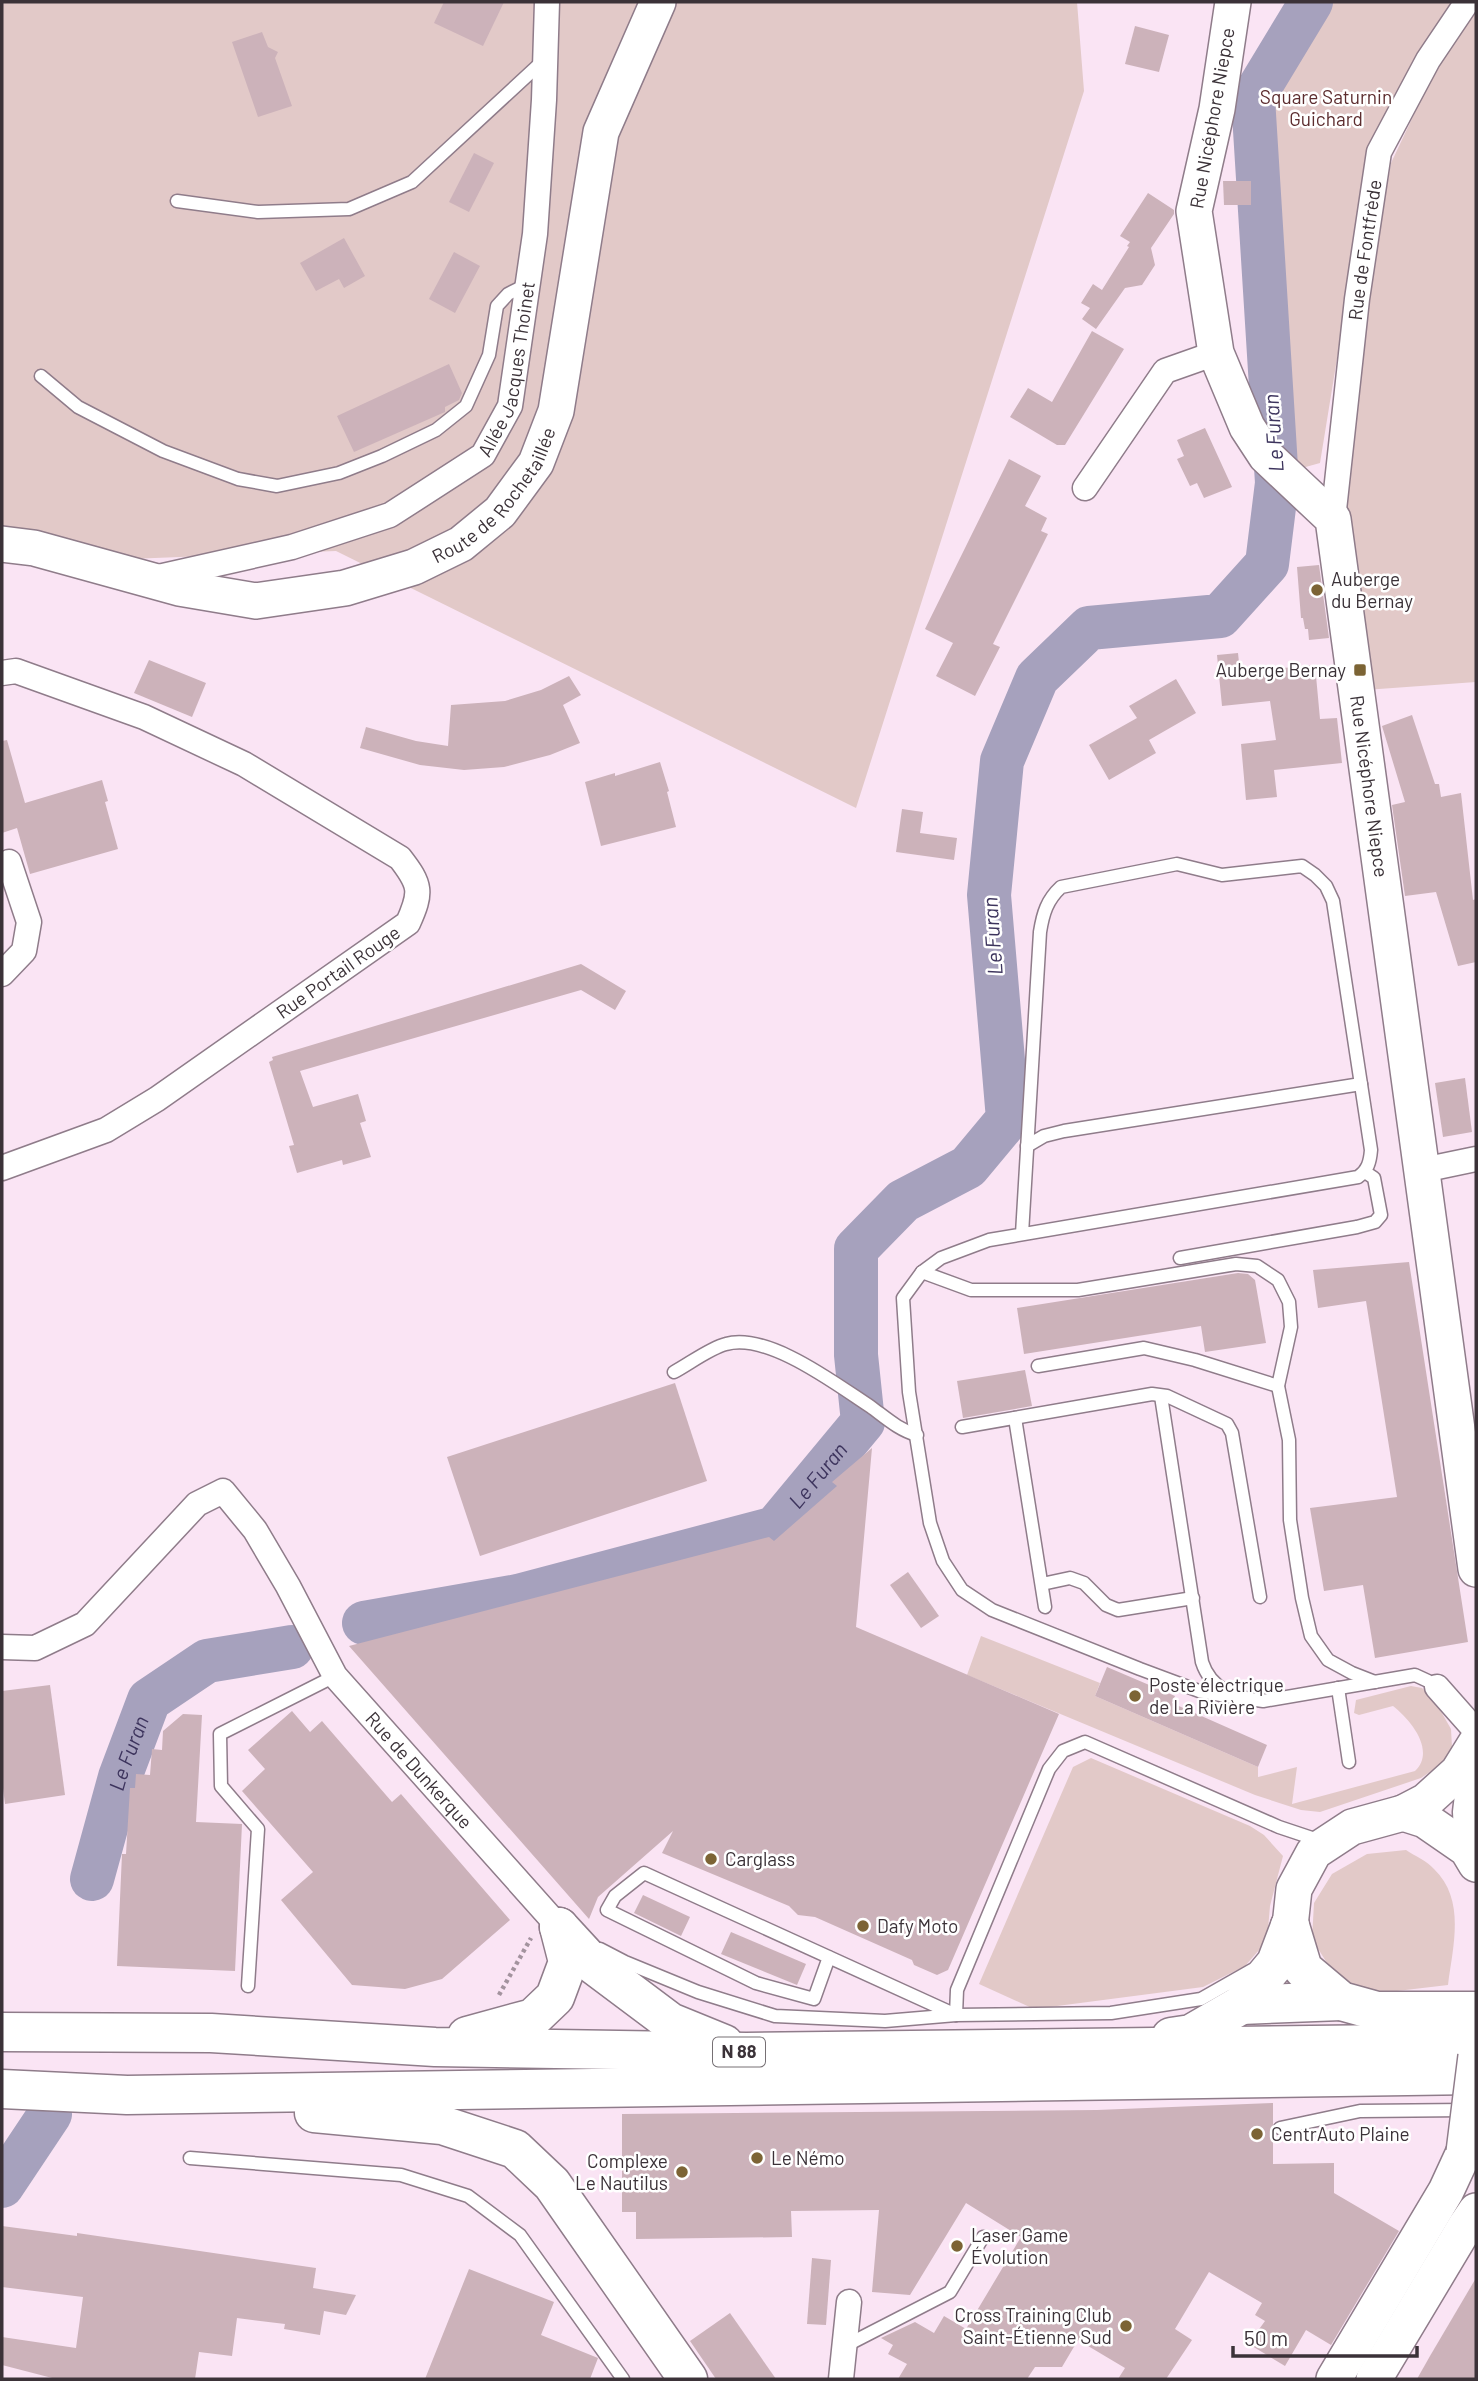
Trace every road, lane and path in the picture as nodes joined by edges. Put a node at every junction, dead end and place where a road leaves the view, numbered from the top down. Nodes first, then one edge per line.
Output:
1 (547, 2) edge
2 (658, 2) edge
3 (1233, 2) edge
4 (1467, 2) edge
5 (545, 60) junction
6 (177, 201) dead end
7 (528, 284) junction
8 (1216, 353) junction
9 (41, 376) dead end
10 (1085, 488) dead end
11 (1333, 520) junction
12 (2, 544) edge
13 (146, 580) junction
14 (2, 673) edge
15 (9, 862) dead end
16 (2, 974) edge
17 (1361, 1084) junction
18 (1027, 1146) junction
19 (1476, 1159) edge
20 (2, 1168) edge
21 (1423, 1170) junction
22 (1365, 1172) junction
23 (1022, 1234) junction
24 (1180, 1258) dead end
25 (922, 1272) junction
26 (1038, 1366) dead end
27 (674, 1372) dead end
28 (1278, 1386) junction
29 (1161, 1395) junction
30 (1015, 1418) junction
31 (962, 1427) dead end
32 (916, 1435) junction
33 (1476, 1569) edge
34 (1042, 1584) junction
35 (1261, 1597) dead end
36 (1193, 1598) junction
37 (1045, 1607) dead end
38 (2, 1647) edge
39 (335, 1676) junction
40 (1376, 1682) junction
41 (1437, 1687) joint
42 (1338, 1688) junction
43 (1243, 1699) junction
44 (1475, 1741) edge
45 (1349, 1762) dead end
46 (1403, 1813) junction
47 (1328, 1843) junction
48 (1472, 1856) edge
49 (552, 1919) junction
50 (1271, 1947) junction
51 (830, 1957) junction
52 (248, 1986) dead end
53 (499, 1995) dead end
54 (1341, 2001) junction
55 (1241, 2005) junction
56 (1476, 2011) edge
57 (956, 2015) junction
58 (2, 2032) edge
59 (1476, 2043) edge
60 (1106, 2046) junction
61 (435, 2048) junction
62 (746, 2052) junction
63 (1476, 2056) edge
64 (1476, 2075) edge
65 (2, 2089) edge
66 (127, 2095) junction
67 (1476, 2111) edge
68 (1280, 2127) dead end
69 (190, 2158) dead end
70 (1476, 2211) edge
71 (983, 2237) dead end
72 (849, 2302) dead end
73 (845, 2346) junction
74 (623, 2379) edge
75 (688, 2379) edge
76 (841, 2379) edge
77 (1335, 2379) edge
78 (1374, 2379) edge

1 - 5 street, Allée Jacques Thoinet
2 - 13 street, Route de Rochetaillée
3 - 8 street, Rue Nicéphore Niepce
4 - 11 street, Rue de Fontfrède
5 - 6 lane
5 - 7 street, Allée Jacques Thoinet
7 - 9 lane
7 - 13 street, Allée Jacques Thoinet
8 - 10 street
8 - 11 street, Rue Nicéphore Niepce
11 - 21 street, Rue Nicéphore Niepce
12 - 13 street, Route de Rochetaillée
14 - 20 street, Rue Portail Rouge
15 - 16 street
17 - 18 lane
17 - 18 lane
17 - 22 lane
18 - 23 lane
19 - 21 street
21 - 33 street, Rue Nicéphore Niepce
22 - 23 lane
22 - 24 lane
23 - 25 lane
25 - 28 lane
25 - 32 lane
26 - 28 lane
27 - 32 lane
28 - 40 lane
29 - 30 lane
29 - 35 lane
29 - 36 lane
30 - 31 lane
30 - 34 lane
32 - 43 lane
34 - 36 lane
34 - 37 lane
36 - 43 lane
38 - 39 street, Rue de Dunkerque
39 - 49 street, Rue de Dunkerque
39 - 52 lane
40 - 41 lane
40 - 42 lane
41 - 44 street
42 - 43 lane
42 - 45 lane
44 - 46 street
44 - 48 street
46 - 47 street
46 - 48 street
47 - 50 street
47 - 57 lane
49 - 53 path
49 - 57 lane, Rue de Dunkerque
49 - 61 highway
49 - 62 highway
50 - 54 highway
50 - 55 highway
50 - 57 lane, Rue de Dunkerque
51 - 51 lane
51 - 57 lane
54 - 55 highway
54 - 56 highway
55 - 60 highway
58 - 61 highway, N 88
59 - 60 highway, N 88
60 - 62 highway, N 88
61 - 62 highway, N 88
63 - 77 street, bridge
64 - 66 highway, N 88
65 - 66 highway, N 88
66 - 75 highway
67 - 68 lane
69 - 74 lane
70 - 78 street
71 - 73 lane
72 - 73 street
73 - 76 street

